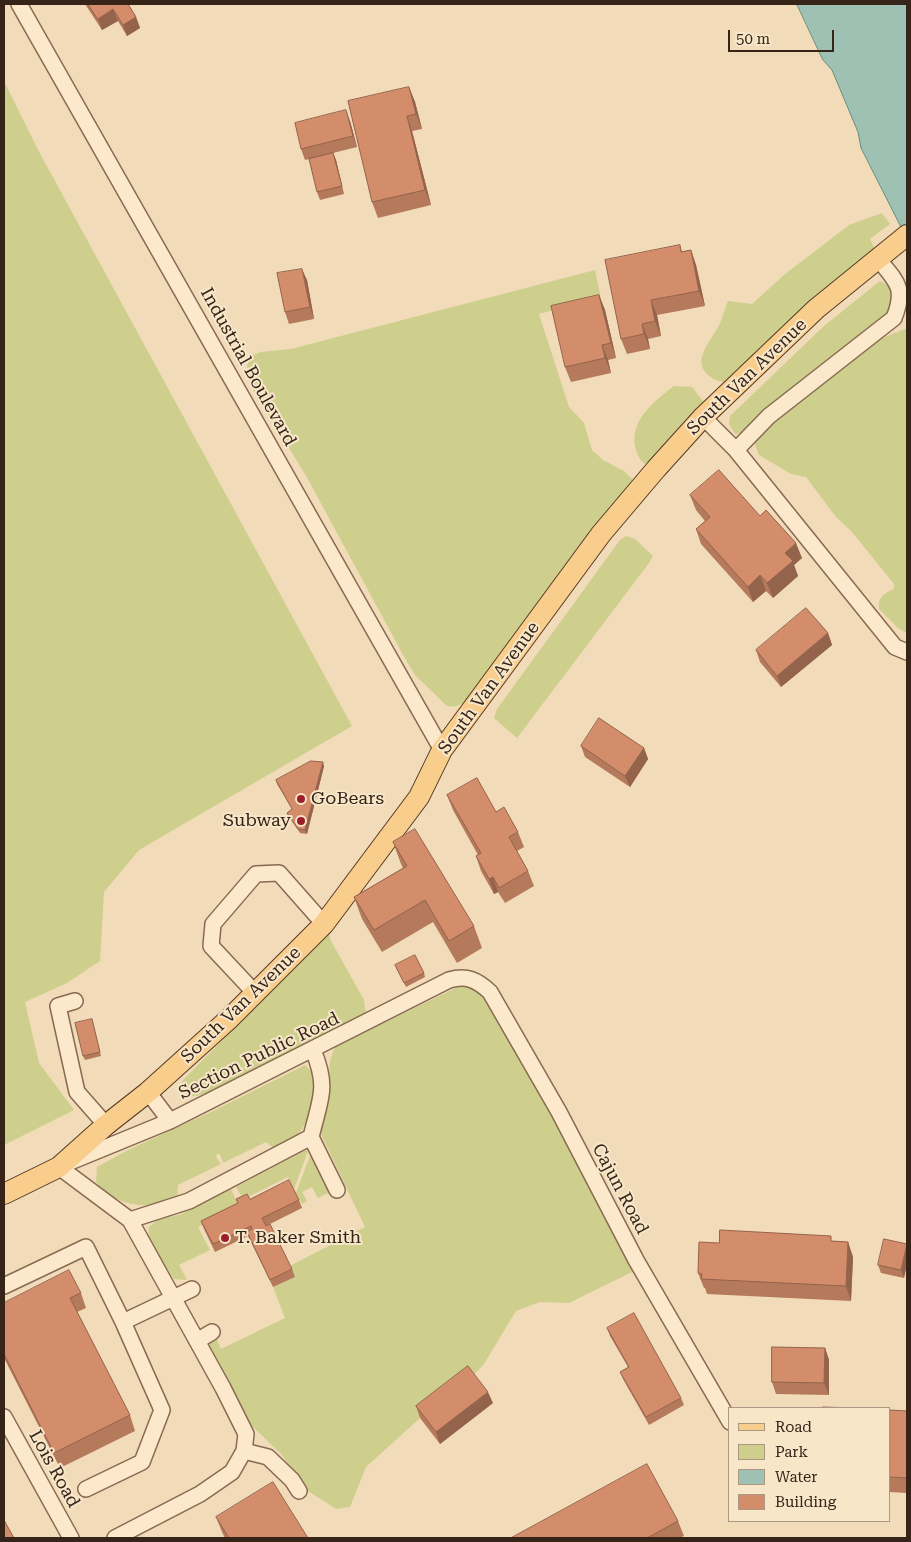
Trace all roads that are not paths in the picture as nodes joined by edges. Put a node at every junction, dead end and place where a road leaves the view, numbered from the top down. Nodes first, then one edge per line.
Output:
1 (19, 4) edge
2 (902, 239) edge
3 (878, 258) junction
4 (703, 417) junction
5 (736, 450) junction
6 (907, 652) edge
7 (442, 750) junction
8 (324, 924) junction
9 (472, 979) joint
10 (255, 993) junction
11 (75, 1001) dead end
12 (312, 1050) junction
13 (148, 1092) junction
14 (170, 1121) junction
15 (106, 1124) junction
16 (311, 1137) junction
17 (59, 1167) junction
18 (338, 1190) dead end
19 (4, 1194) edge
20 (130, 1220) junction
21 (4, 1286) edge
22 (192, 1289) dead end
23 (173, 1298) junction
24 (122, 1322) junction
25 (212, 1332) dead end
26 (197, 1341) junction
27 (4, 1417) edge
28 (728, 1419) edge
29 (244, 1451) junction
30 (86, 1489) dead end
31 (299, 1491) dead end
32 (71, 1538) edge
33 (116, 1538) edge

1 - 7 street, Industrial Boulevard
2 - 3 main road, South Van Avenue
3 - 4 main road, South Van Avenue
3 - 5 street
4 - 5 street
4 - 7 main road, South Van Avenue
5 - 6 street
7 - 8 main road, South Van Avenue
8 - 10 main road, South Van Avenue
8 - 10 street
9 - 12 street, Section Public Road
9 - 28 street, Cajun Road
10 - 13 main road, South Van Avenue
11 - 15 street
12 - 14 street, Section Public Road
12 - 16 street
13 - 14 street
13 - 15 main road, South Van Avenue
14 - 17 street, Section Public Road
15 - 17 main road, South Van Avenue
16 - 18 street
16 - 20 street
17 - 19 main road, South Van Avenue
17 - 20 street
20 - 23 street
21 - 24 street
22 - 23 street
23 - 24 street
23 - 26 street
24 - 30 street
25 - 26 street
26 - 29 street
27 - 32 street, Lois Road
29 - 31 street
29 - 33 street

